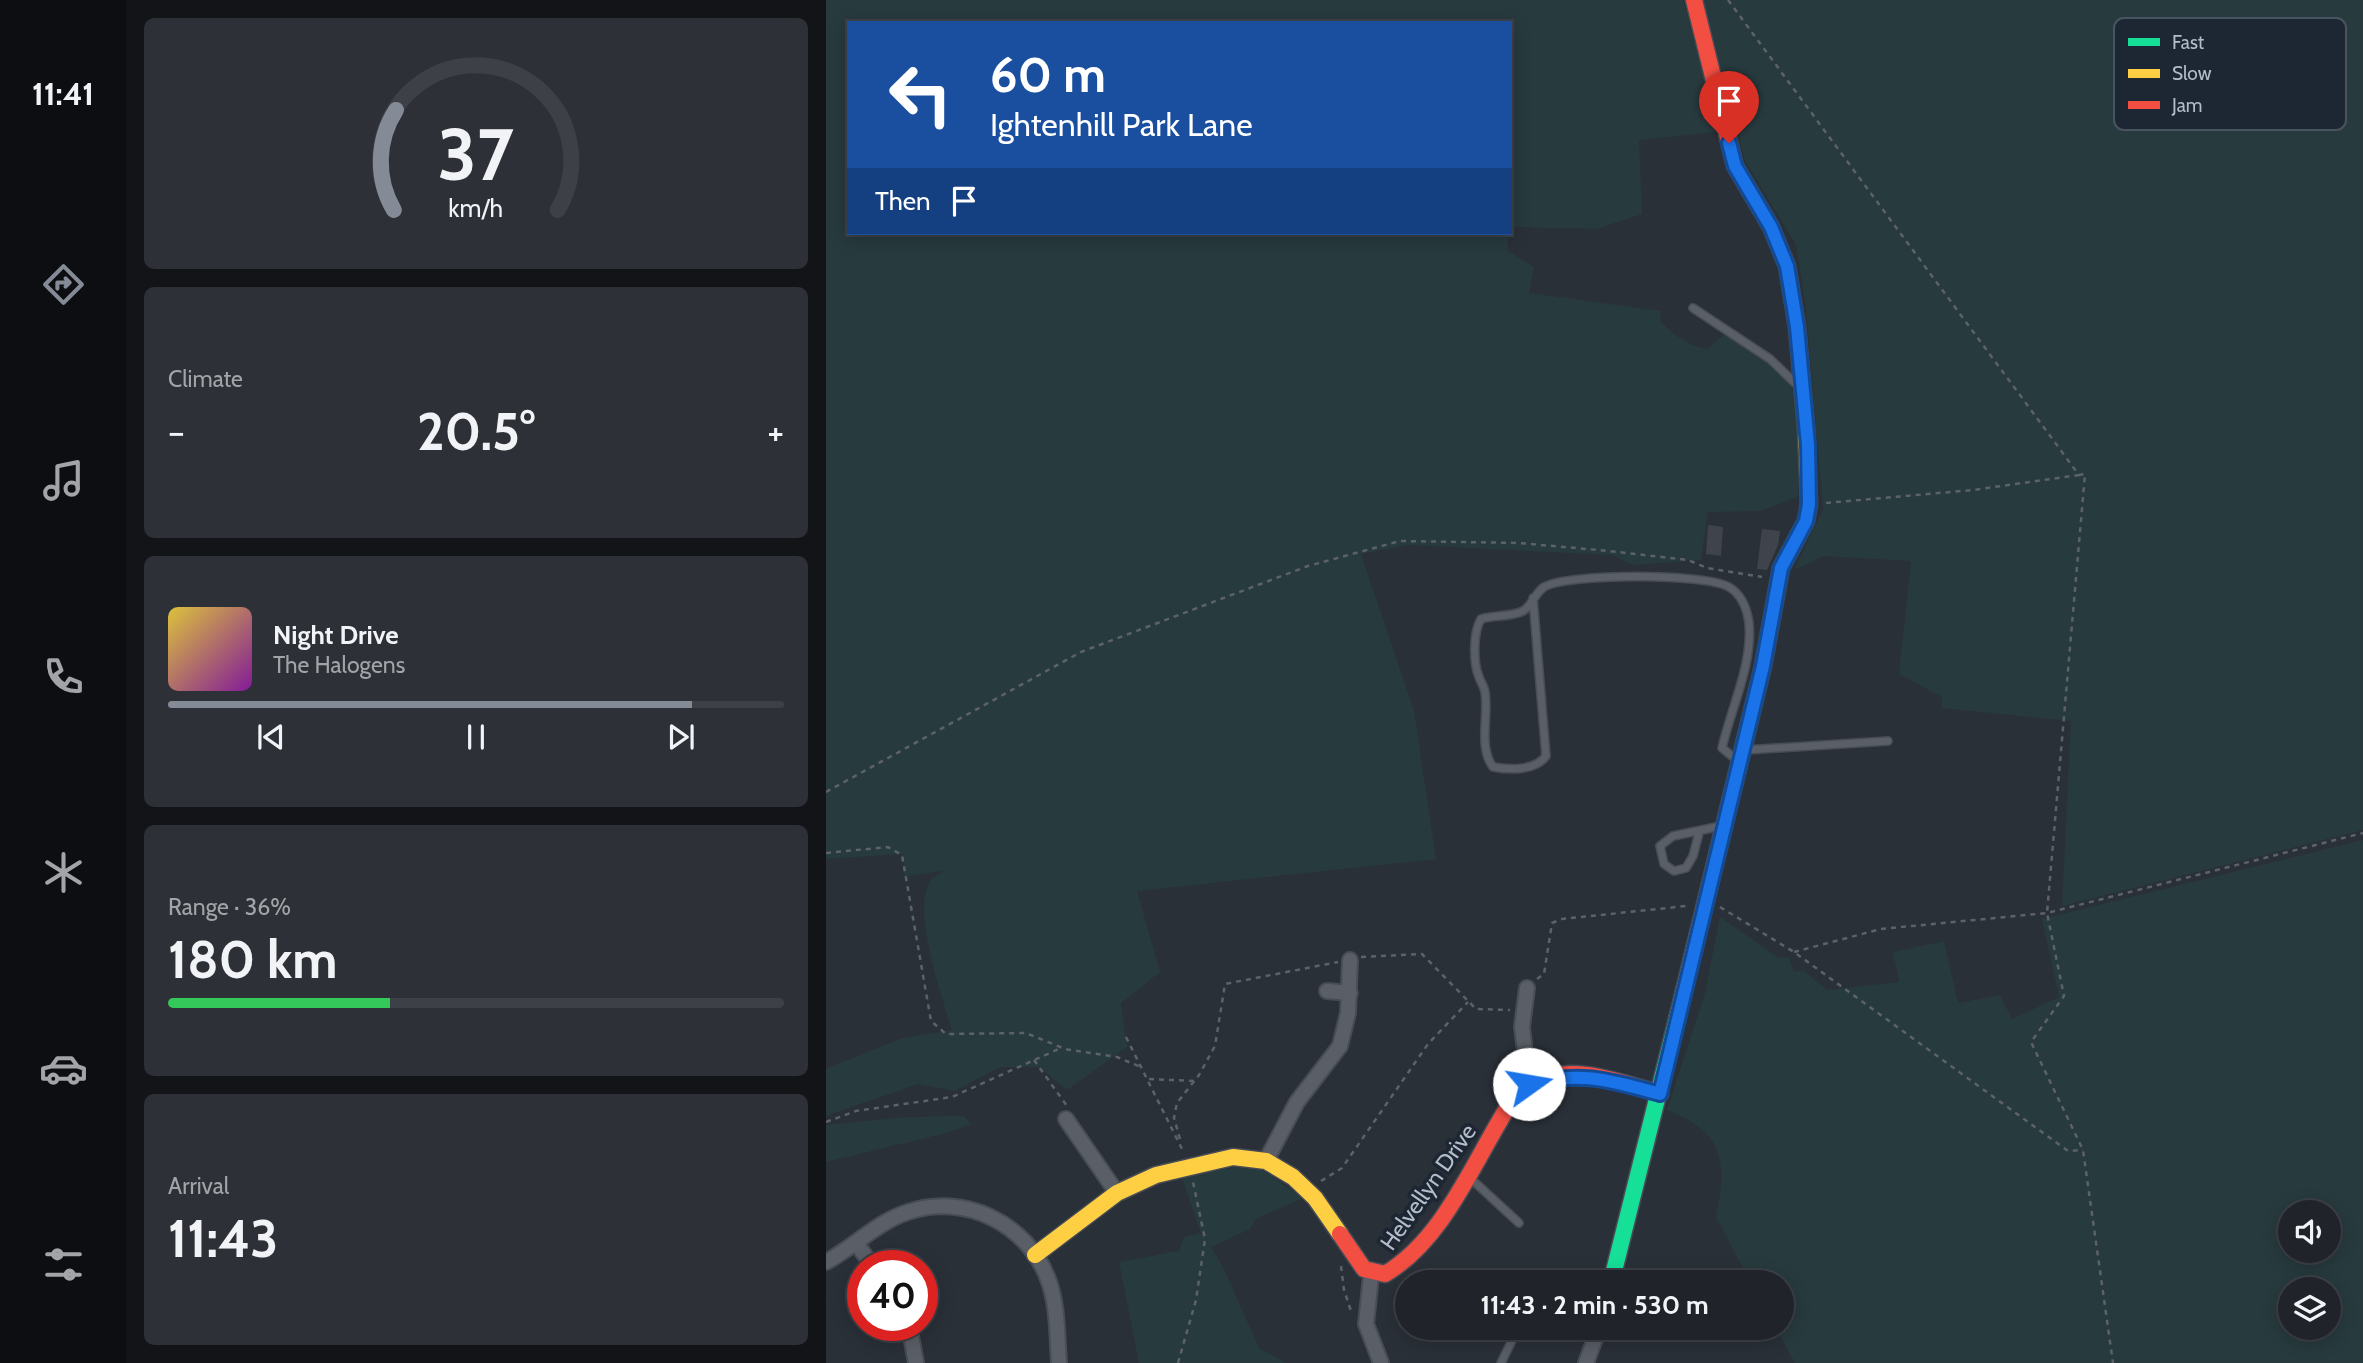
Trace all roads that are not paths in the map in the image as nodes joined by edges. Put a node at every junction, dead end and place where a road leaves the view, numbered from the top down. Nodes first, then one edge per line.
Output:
1 (1694, 0) edge
2 (1693, 308) dead end
3 (1803, 392) junction
4 (1533, 598) junction
5 (1888, 741) dead end
6 (1739, 756) junction
7 (1725, 825) junction
8 (1699, 833) junction
9 (1350, 960) road end
10 (1527, 988) road end
11 (1327, 991) dead end
12 (1350, 993) junction
13 (1529, 1084) junction
14 (1660, 1094) junction
15 (1066, 1126) road end
16 (1266, 1161) junction
17 (1468, 1176) junction
18 (1117, 1193) junction
19 (1519, 1223) dead end
20 (856, 1243) junction
21 (861, 1250) edge
22 (1035, 1255) junction
23 (826, 1262) edge
24 (1614, 1270) edge
25 (1371, 1276) junction
26 (1512, 1340) edge
27 (1595, 1340) edge
28 (914, 1341) edge
29 (920, 1361) edge
30 (1589, 1362) edge
31 (1059, 1363) edge
32 (1381, 1363) edge
33 (1501, 1363) edge

1 - 3 street
2 - 3 lane
3 - 6 street
4 - 4 lane
4 - 6 lane
5 - 6 lane
6 - 7 street
7 - 8 lane
7 - 14 street
8 - 8 lane
9 - 12 street
10 - 13 street
11 - 12 street
12 - 16 street
13 - 14 street
13 - 17 street, Helvellyn Drive
14 - 24 street
15 - 18 street
16 - 18 street, Helvellyn Drive
16 - 25 street, Helvellyn Drive
17 - 19 lane
17 - 25 street, Helvellyn Drive
18 - 22 street, Helvellyn Drive
20 - 21 street
20 - 22 street
20 - 23 street
22 - 31 street
25 - 32 street
26 - 33 lane
27 - 30 street
28 - 29 street

